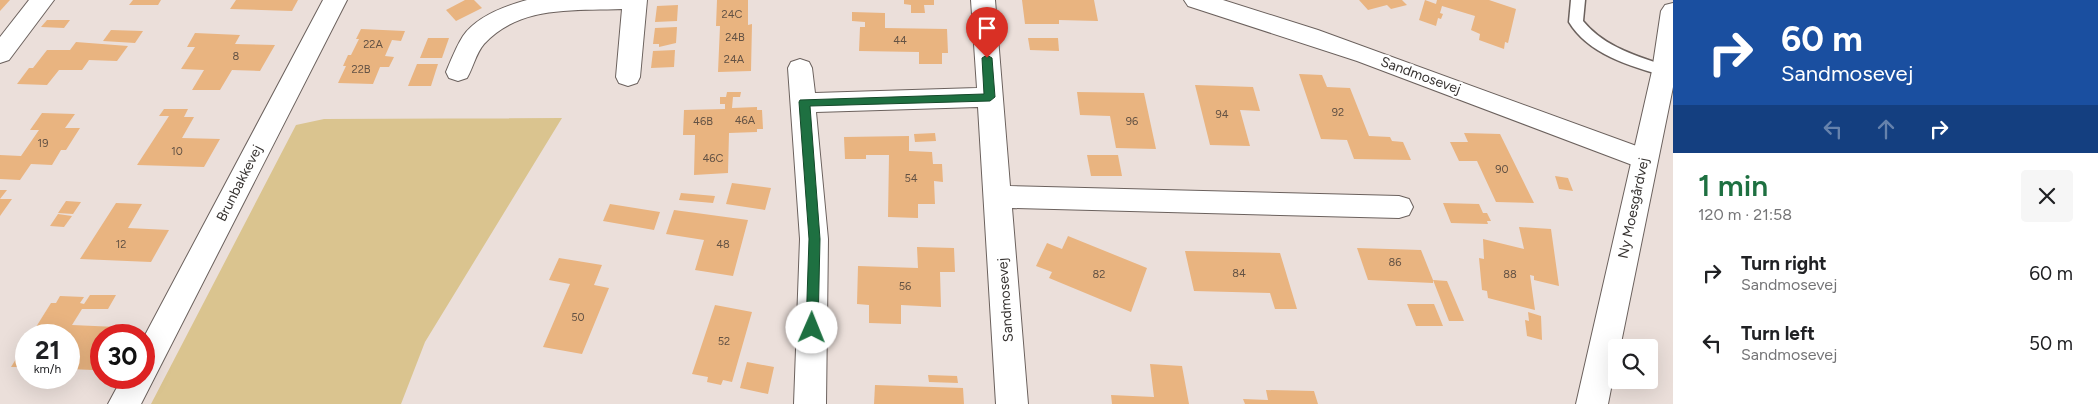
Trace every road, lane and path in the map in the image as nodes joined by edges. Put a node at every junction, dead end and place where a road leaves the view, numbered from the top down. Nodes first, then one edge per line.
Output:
1 (42, 0) edge
2 (335, 0) edge
3 (983, 0) edge
4 (1196, 0) edge
5 (1578, 0) edge
6 (635, 1) edge
7 (1241, 6) edge
8 (1673, 11) edge
9 (0, 54) edge
10 (800, 68) dead end
11 (1664, 71) junction
12 (458, 72) dead end
13 (628, 77) dead end
14 (990, 97) junction
15 (804, 102) junction
16 (1644, 160) junction
17 (997, 197) junction
18 (1398, 207) dead end
19 (155, 346) edge
20 (132, 389) edge
21 (124, 404) edge
22 (810, 404) edge
23 (1012, 404) edge
24 (1592, 404) edge

1 - 9 street
2 - 19 street, Brunbakkevej
3 - 14 street, Sandmosevej
4 - 7 street, Sandmosevej
5 - 11 lane
6 - 12 street
6 - 13 street
7 - 16 street, Sandmosevej
8 - 11 street, Ny Moesgårdvej
10 - 15 street
11 - 16 street, Ny Moesgårdvej
14 - 15 street
14 - 17 street, Sandmosevej
15 - 22 street
16 - 24 street, Ny Moesgårdvej
17 - 18 street
17 - 23 street, Sandmosevej
20 - 21 street

